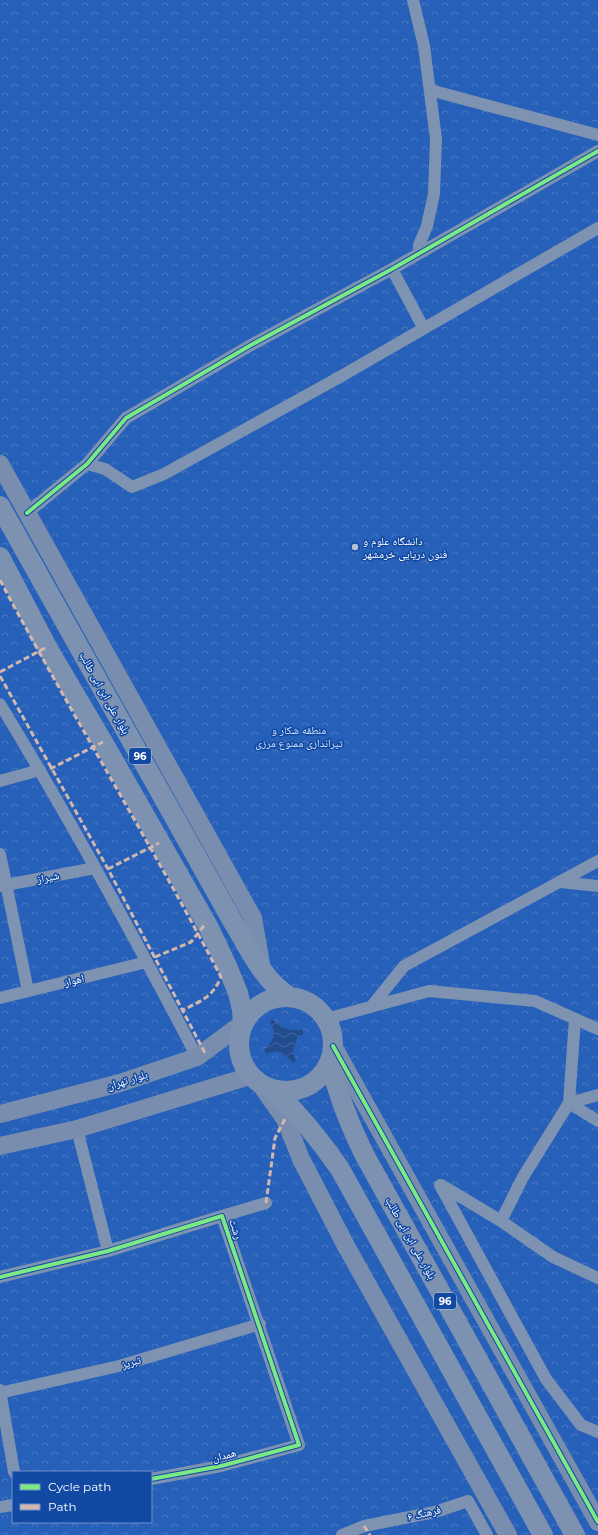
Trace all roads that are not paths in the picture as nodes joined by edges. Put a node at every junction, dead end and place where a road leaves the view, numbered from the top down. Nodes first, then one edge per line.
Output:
1 (413, 0) edge
2 (430, 90) junction
3 (598, 135) edge
4 (598, 151) edge
5 (598, 228) edge
6 (420, 253) junction
7 (392, 269) junction
8 (423, 327) junction
9 (0, 464) edge
10 (87, 464) junction
11 (0, 506) edge
12 (27, 513) junction
13 (0, 558) edge
14 (0, 704) edge
15 (40, 770) junction
16 (0, 781) edge
17 (0, 854) edge
18 (598, 861) edge
19 (95, 868) junction
20 (560, 882) junction
21 (3, 886) edge
22 (598, 886) edge
23 (147, 962) junction
24 (262, 970) junction
25 (28, 991) junction
26 (290, 997) junction
27 (0, 998) edge
28 (371, 1007) junction
29 (575, 1018) junction
30 (326, 1019) junction
31 (243, 1023) junction
32 (598, 1029) edge
33 (332, 1053) junction
34 (197, 1057) junction
35 (262, 1083) junction
36 (598, 1095) edge
37 (569, 1103) junction
38 (0, 1114) edge
39 (598, 1121) edge
40 (77, 1129) junction
41 (0, 1146) edge
42 (266, 1203) dead end
43 (222, 1216) junction
44 (500, 1221) junction
45 (108, 1251) junction
46 (0, 1277) edge
47 (598, 1278) edge
48 (260, 1324) junction
49 (0, 1392) edge
50 (598, 1432) edge
51 (299, 1445) joint
52 (14, 1471) edge
53 (152, 1479) edge
54 (482, 1489) junction
55 (468, 1501) junction
56 (12, 1504) edge
57 (0, 1507) edge
58 (598, 1522) edge
59 (342, 1535) edge
60 (487, 1535) edge
61 (508, 1535) edge
62 (542, 1535) edge
63 (575, 1535) edge

1 - 2 street
2 - 3 street
2 - 6 street
4 - 6 street
5 - 8 street
6 - 7 street
7 - 8 street
7 - 10 street
8 - 10 street
9 - 12 street
10 - 12 street
11 - 24 main road, بلوار علی ابن ابی طالب / 96
12 - 24 street
13 - 31 main road, 96
14 - 15 street
15 - 16 street
15 - 19 street
17 - 21 street
18 - 20 street
19 - 21 street, شیراز
19 - 23 street
20 - 22 street
20 - 28 street
21 - 25 street
23 - 25 street, اهواز
23 - 34 street
24 - 26 main road, بلوار علی ابن ابی طالب / 96
25 - 27 street, اهواز
26 - 30 main road, 96
26 - 31 main road, 96
28 - 29 street
28 - 30 street
29 - 32 street
29 - 37 street
30 - 33 main road, 96
31 - 34 street, بلوار تهران
31 - 35 main road, 96
33 - 35 main road
33 - 58 street
33 - 63 main road, بلوار علی ابن ابی طالب / 96
34 - 38 street, بلوار تهران
35 - 40 street
35 - 54 street
35 - 62 main road, 96
36 - 37 street
37 - 39 street
37 - 44 street
40 - 41 street
40 - 45 street
42 - 43 street
43 - 45 street, رشت
43 - 48 street, رشت
44 - 47 street
44 - 50 street
45 - 46 street, رشت
48 - 49 street, تبریز
48 - 51 street, رشت
49 - 52 street
51 - 53 street, همدان
54 - 55 street
54 - 61 street
55 - 59 street, فرهنگ ۶
55 - 60 street
56 - 57 street

